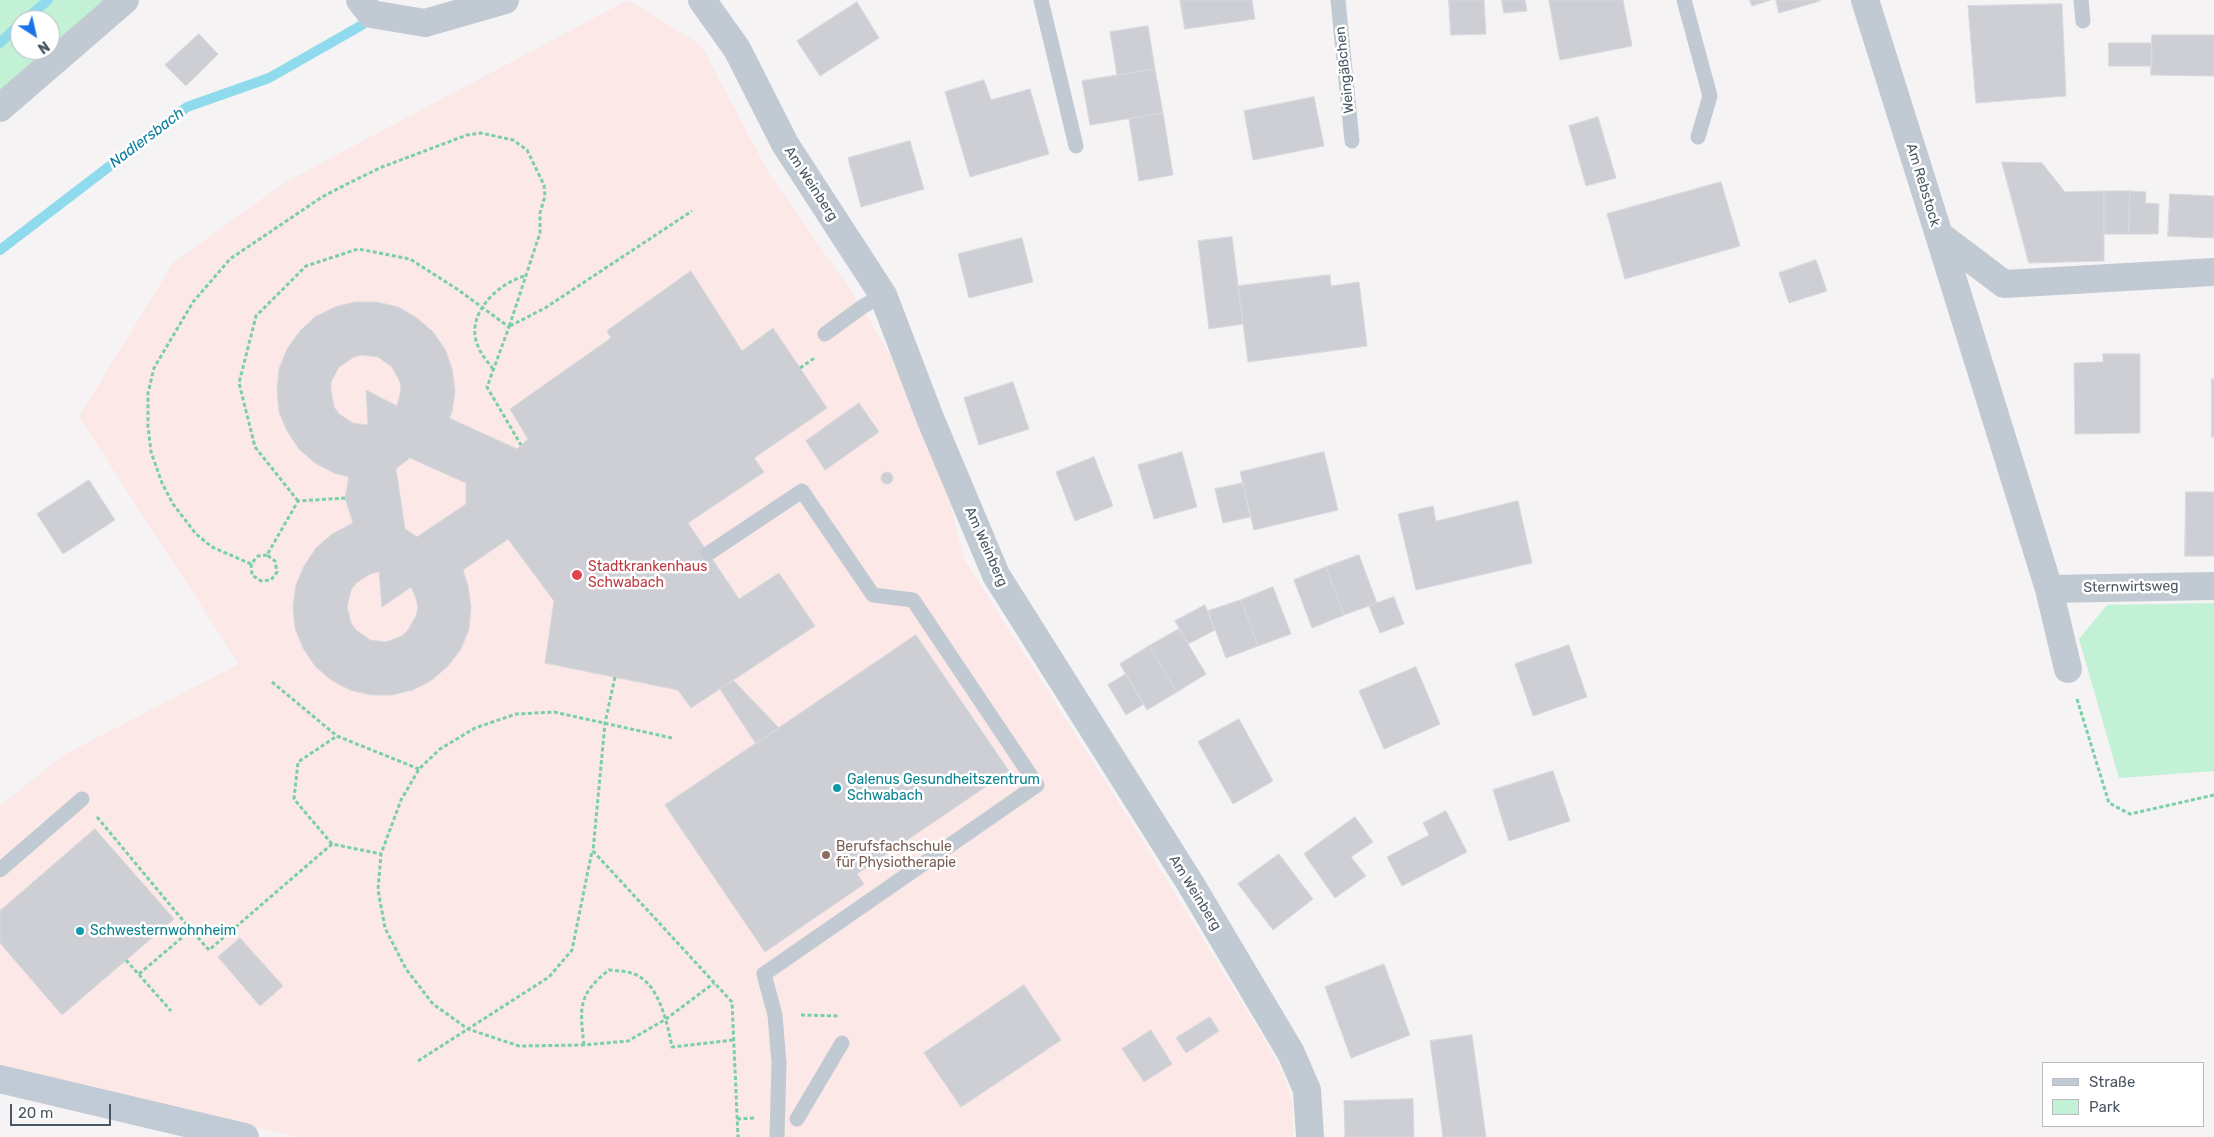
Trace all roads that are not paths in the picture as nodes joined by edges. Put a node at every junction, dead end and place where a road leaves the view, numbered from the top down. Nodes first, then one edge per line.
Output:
1 (125, 0) edge
2 (360, 0) edge
3 (505, 0) edge
4 (702, 0) edge
5 (1041, 0) edge
6 (1338, 0) edge
7 (1684, 0) edge
8 (1865, 0) edge
9 (2081, 0) edge
10 (2083, 20) dead end
11 (0, 108) edge
12 (1698, 137) dead end
13 (1352, 141) dead end
14 (1076, 146) dead end
15 (1939, 235) junction
16 (2214, 272) edge
17 (883, 295) junction
18 (825, 334) dead end
19 (709, 553) dead end
20 (2214, 586) edge
21 (2049, 589) junction
22 (2068, 669) road end
23 (82, 799) road end
24 (0, 870) edge
25 (842, 1043) dead end
26 (0, 1079) edge
27 (797, 1119) dead end
28 (245, 1137) edge
29 (777, 1137) edge
30 (1310, 1137) edge

1 - 11 street
2 - 3 street
4 - 17 street, Am Weinberg
5 - 14 lane
6 - 13 lane, Weingäßchen
7 - 12 lane
8 - 15 street, Am Rebstock
9 - 10 lane
15 - 16 street, Am Rebstock
15 - 21 street
17 - 18 lane
17 - 30 street, Am Weinberg
19 - 29 lane
20 - 21 street, Sternwirtsweg
21 - 22 street
23 - 24 lane
25 - 27 lane
26 - 28 main road

